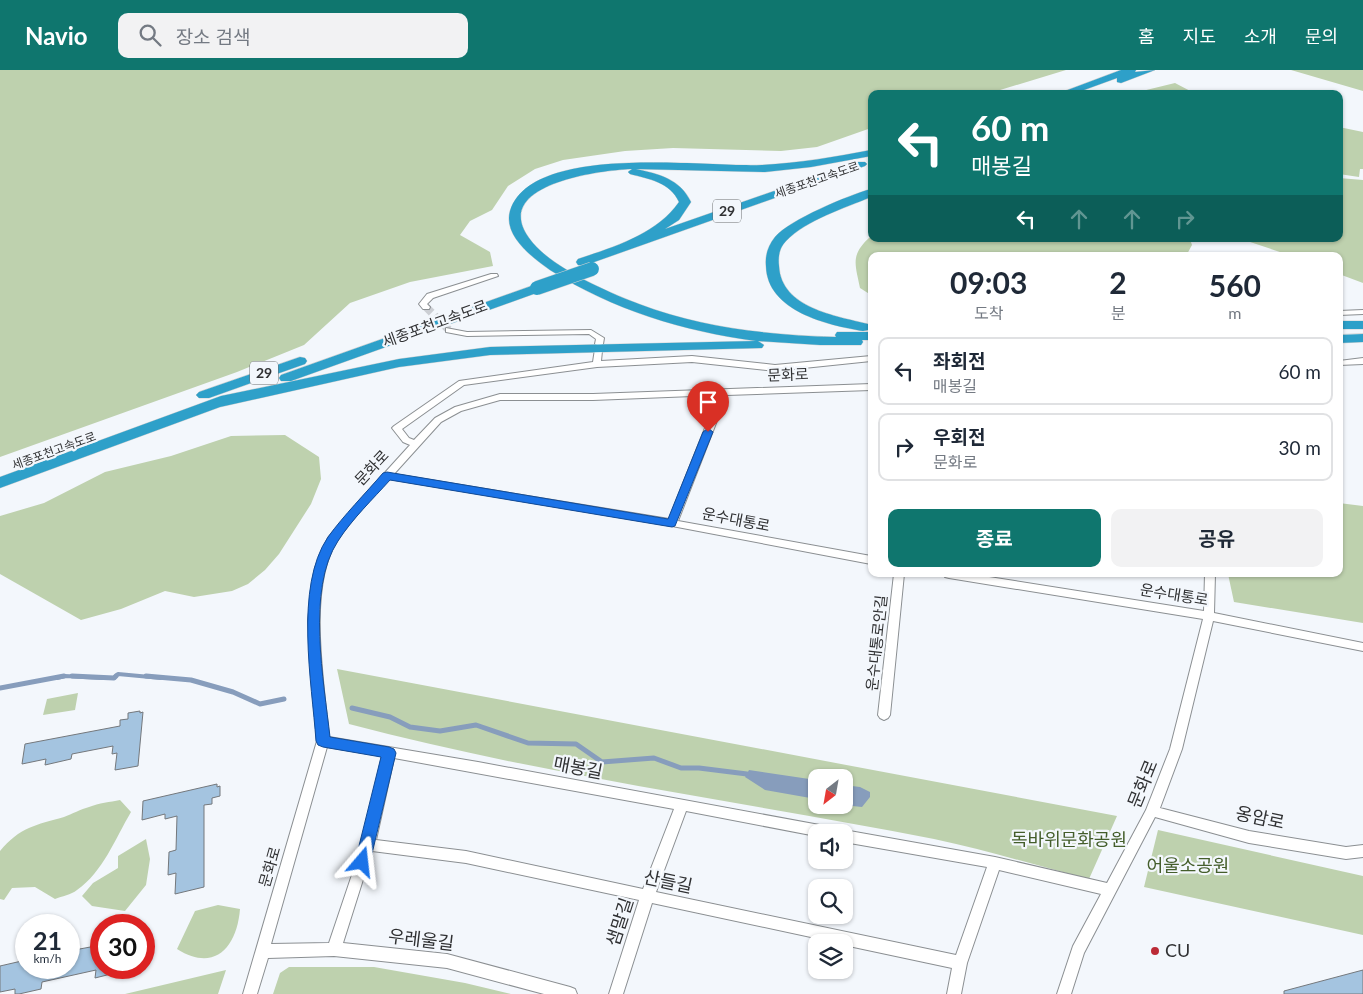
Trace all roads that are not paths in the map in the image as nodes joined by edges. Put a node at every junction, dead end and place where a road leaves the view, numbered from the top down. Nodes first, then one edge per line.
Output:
1 (1131, 70) edge
2 (1150, 70) edge
3 (1074, 90) edge
4 (1094, 90) edge
5 (868, 154) edge
6 (868, 161) edge
7 (868, 170) edge
8 (868, 194) edge
9 (628, 246) junction
10 (588, 266) junction
11 (494, 276) dead end
12 (533, 284) junction
13 (426, 307) dead end
14 (1363, 312) edge
15 (1343, 313) edge
16 (1343, 325) edge
17 (1363, 325) edge
18 (868, 327) edge
19 (449, 330) tunnel mouth
20 (868, 336) edge
21 (1363, 338) edge
22 (1343, 339) edge
23 (856, 342) junction
24 (868, 342) edge
25 (868, 359) edge
26 (1363, 361) edge
27 (597, 364) junction
28 (1343, 364) edge
29 (868, 387) edge
30 (723, 393) junction
31 (215, 403) junction
32 (416, 444) junction
33 (0, 472) edge
34 (387, 476) junction
35 (0, 484) edge
36 (672, 523) junction
37 (868, 559) edge
38 (900, 577) edge
39 (968, 577) edge
40 (1210, 577) edge
41 (1209, 616) junction
42 (1363, 647) edge
43 (884, 715) dead end
44 (323, 741) junction
45 (389, 753) junction
46 (680, 807) junction
47 (1152, 811) junction
48 (808, 829) edge
49 (853, 838) edge
50 (368, 845) junction
51 (1363, 851) edge
52 (996, 863) junction
53 (1110, 890) junction
54 (647, 897) junction
55 (334, 949) junction
56 (263, 951) junction
57 (960, 964) junction
58 (250, 994) edge
59 (570, 994) edge
60 (616, 994) edge
61 (954, 994) edge
62 (1064, 994) edge

1 - 3 highway
2 - 4 highway
5 - 23 highway
6 - 9 highway, 세종포천고속도로 / 29
7 - 10 highway, 세종포천고속도로 / 29
8 - 18 highway
9 - 10 highway, 세종포천고속도로 / 29
9 - 20 highway
10 - 12 highway, 세종포천고속도로 / 29, bridge
11 - 13 street
12 - 31 highway, 세종포천고속도로 / 29
12 - 33 highway, 세종포천고속도로 / 29
14 - 15 street
16 - 17 highway
19 - 27 street
21 - 22 highway
23 - 24 highway
23 - 31 highway
25 - 27 street
26 - 28 street
27 - 32 street
29 - 30 street, 문화로
30 - 32 street, 문화로
30 - 36 street
31 - 35 highway, 세종포천고속도로 / 29
32 - 34 street, 문화로
34 - 36 street, 운수대통로
34 - 44 street, 문화로
36 - 37 street, 운수대통로
38 - 43 street, 운수대통로안길
39 - 41 street, 운수대통로
40 - 41 street, 문화로
41 - 42 street, 운수대통로
41 - 47 street, 문화로
44 - 45 street, 매봉길
44 - 56 street, 문화로
45 - 46 street, 매봉길
45 - 50 street
46 - 48 street, 매봉길
46 - 54 street, 샘말길
47 - 51 street, 옹암로
47 - 53 street, 문화로
49 - 52 street
50 - 54 street, 산들길
50 - 55 street
52 - 53 street
52 - 57 street
53 - 62 street, 문화로
54 - 57 street, 산들길
54 - 60 street, 샘말길
55 - 56 street, 우레울길
55 - 59 street, 우레울길
56 - 58 street, 문화로
57 - 61 street

